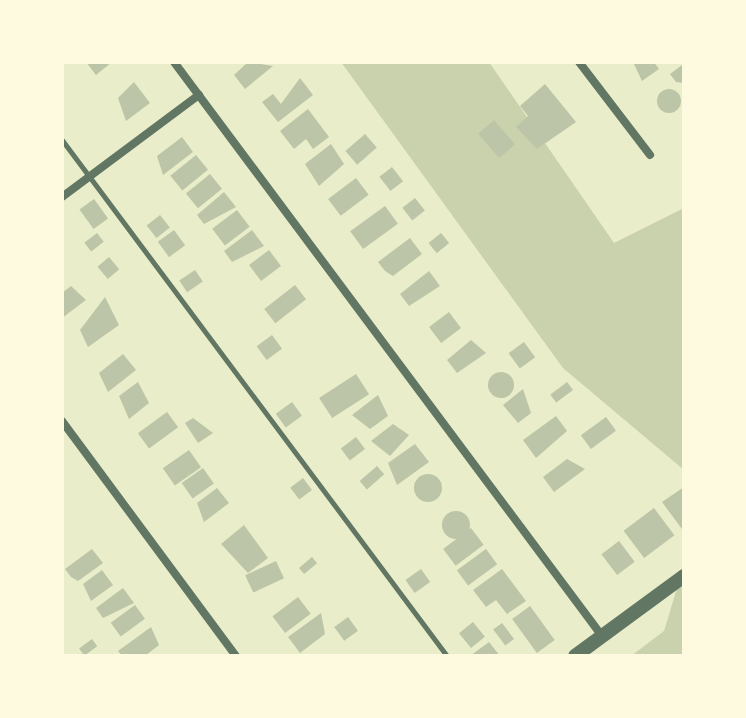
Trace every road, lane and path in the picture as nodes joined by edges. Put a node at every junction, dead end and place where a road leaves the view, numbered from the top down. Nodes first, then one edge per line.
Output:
1 (174, 62) edge
2 (579, 62) edge
3 (199, 95) junction
4 (62, 140) edge
5 (650, 155) dead end
6 (90, 176) junction
7 (62, 197) edge
8 (62, 421) edge
9 (684, 576) edge
10 (602, 636) junction
11 (236, 656) edge
12 (447, 656) edge
13 (575, 656) edge

1 - 3 street
2 - 5 street
3 - 6 street
3 - 10 street
4 - 6 lane
6 - 7 street
6 - 12 lane
8 - 11 street
9 - 10 street
10 - 13 street

